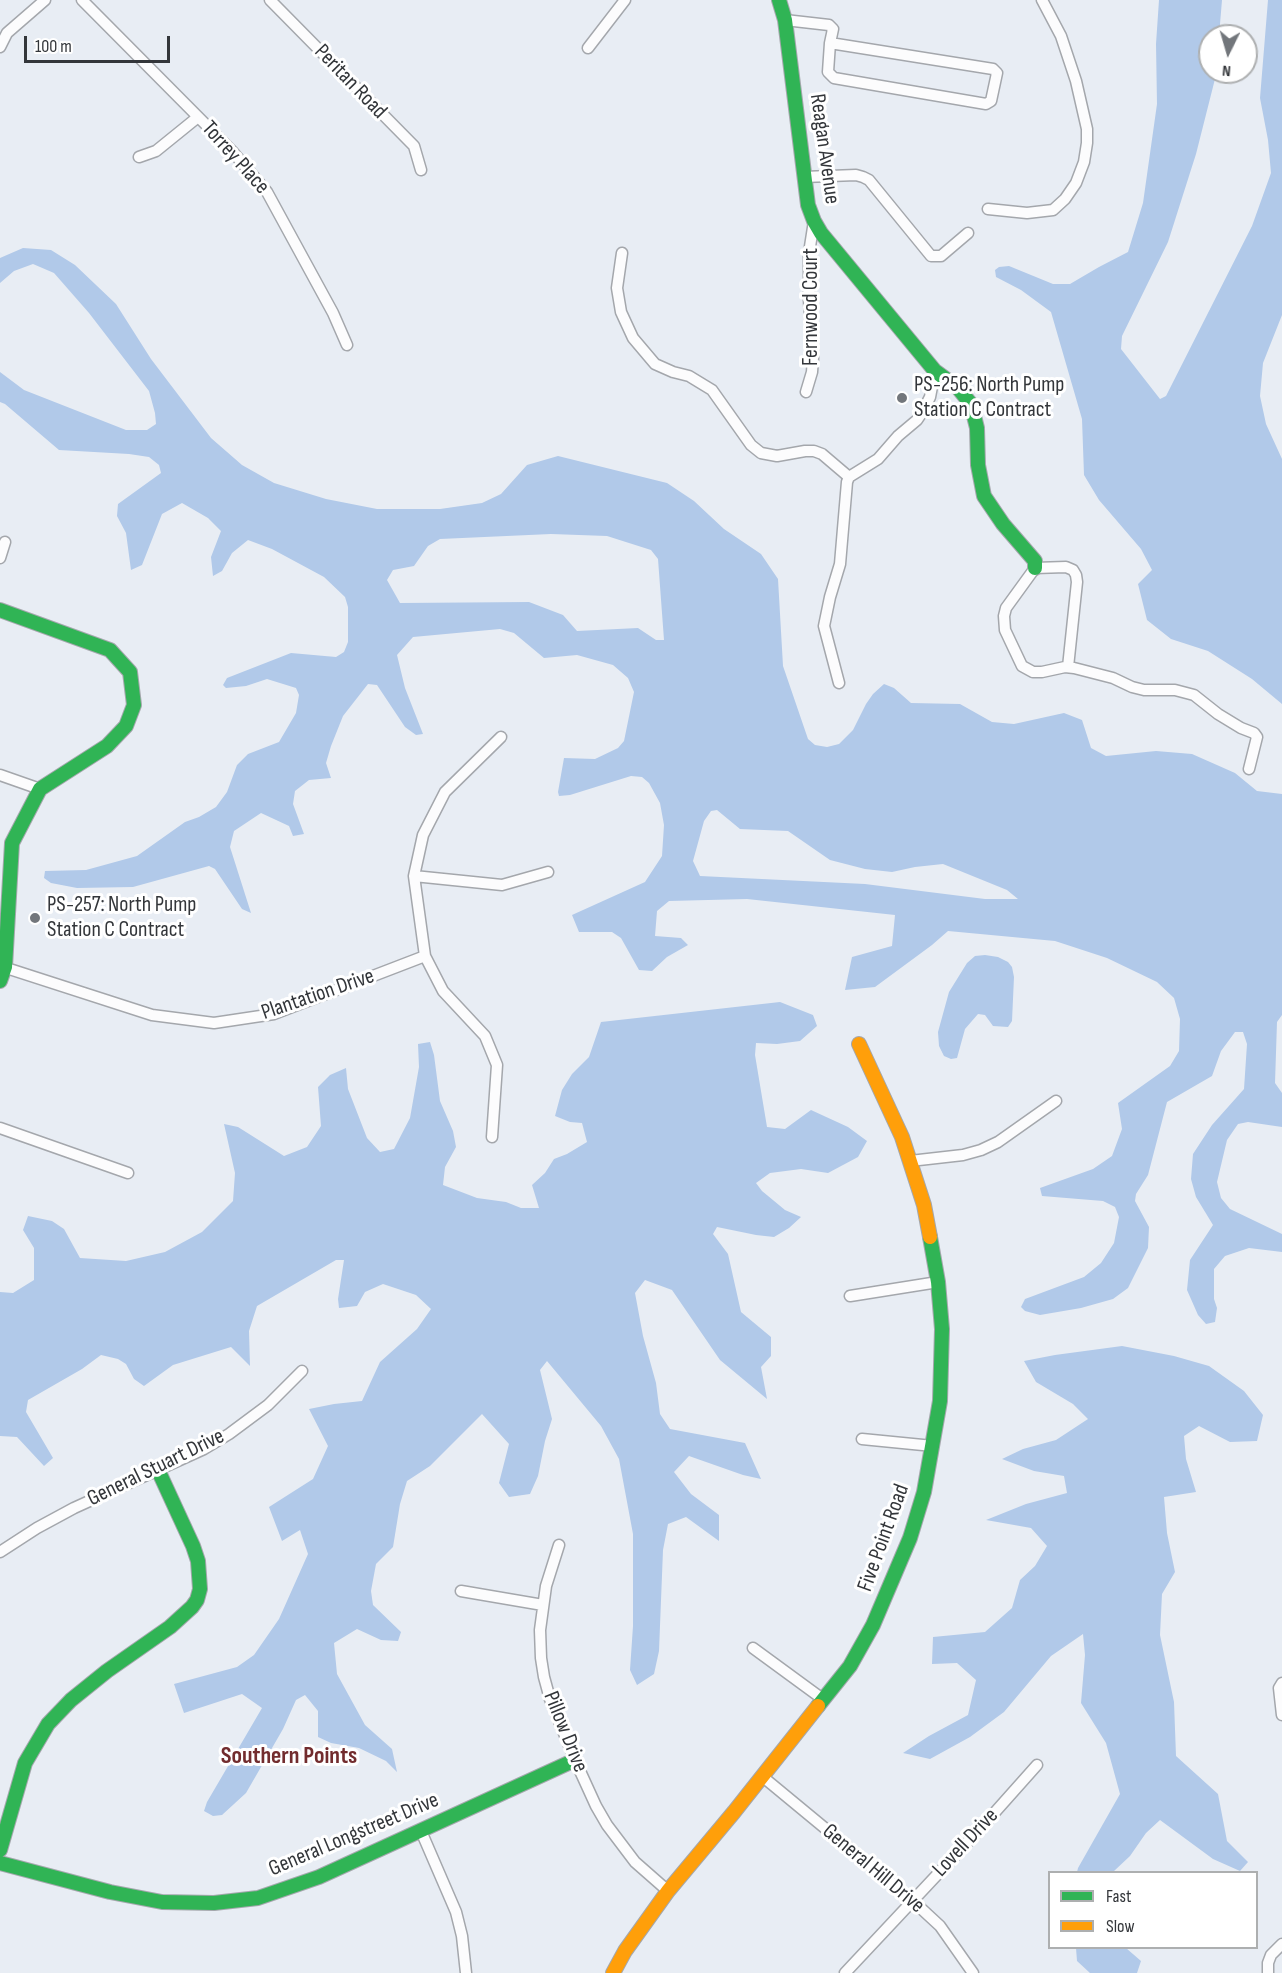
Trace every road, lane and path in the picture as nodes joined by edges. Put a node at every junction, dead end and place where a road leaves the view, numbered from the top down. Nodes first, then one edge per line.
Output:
1 (45, 0) edge
2 (82, 0) edge
3 (270, 0) edge
4 (625, 0) edge
5 (779, 0) edge
6 (1042, 0) edge
7 (785, 20) junction
8 (831, 43) junction
9 (0, 47) edge
10 (588, 48) dead end
11 (198, 117) junction
12 (139, 157) dead end
13 (421, 170) dead end
14 (804, 177) junction
15 (988, 209) dead end
16 (814, 221) junction
17 (968, 232) dead end
18 (622, 253) dead end
19 (347, 345) dead end
20 (935, 371) junction
21 (806, 392) dead end
22 (849, 477) junction
23 (5, 542) dead end
24 (0, 558) edge
25 (1035, 568) junction
26 (0, 610) edge
27 (1068, 667) junction
28 (839, 683) dead end
29 (501, 737) dead end
30 (1249, 770) dead end
31 (0, 775) edge
32 (39, 789) junction
33 (548, 872) dead end
34 (414, 876) junction
35 (425, 956) junction
36 (3, 966) edge
37 (0, 981) edge
38 (859, 1044) dead end
39 (1056, 1101) dead end
40 (0, 1128) edge
41 (492, 1137) dead end
42 (910, 1161) junction
43 (128, 1173) dead end
44 (938, 1282) junction
45 (850, 1296) dead end
46 (302, 1371) dead end
47 (862, 1439) dead end
48 (933, 1446) junction
49 (158, 1470) junction
50 (559, 1545) dead end
51 (0, 1552) edge
52 (461, 1591) dead end
53 (543, 1605) junction
54 (753, 1648) dead end
55 (1282, 1683) edge
56 (824, 1700) junction
57 (1282, 1715) edge
58 (575, 1760) junction
59 (1037, 1765) dead end
60 (762, 1777) junction
61 (421, 1831) junction
62 (0, 1850) edge
63 (0, 1863) edge
64 (668, 1892) junction
65 (913, 1901) junction
66 (1282, 1944) edge
67 (466, 1973) edge
68 (613, 1973) edge
69 (845, 1973) edge
70 (973, 1973) edge
71 (1268, 1973) edge

1 - 9 street
2 - 11 street, Torrey Place
3 - 13 street, Peritan Road
4 - 10 street
5 - 7 street, Reagan Avenue
6 - 15 street
7 - 8 street
7 - 14 street, Reagan Avenue
8 - 8 street
11 - 12 street
11 - 19 street, Torrey Place
14 - 16 street, Reagan Avenue
14 - 17 street
16 - 20 street, Reagan Avenue
16 - 21 street, Fernwood Court
18 - 22 street
20 - 22 street
20 - 25 street, Reagan Avenue
22 - 28 street
23 - 24 street
25 - 27 street
25 - 27 street
26 - 32 street
27 - 30 street
29 - 34 street
31 - 32 street
32 - 36 street
33 - 34 street
34 - 35 street
35 - 36 street, Plantation Drive
35 - 41 street
36 - 37 street
38 - 42 street, Five Point Road
39 - 42 street
40 - 43 street
42 - 44 street, Five Point Road
44 - 45 street
44 - 48 street, Five Point Road
46 - 49 street, General Stuart Drive
47 - 48 street
48 - 56 street, Five Point Road
49 - 51 street, General Stuart Drive
49 - 62 street
50 - 53 street, Pillow Drive
52 - 53 street
53 - 58 street, Pillow Drive
54 - 56 street
55 - 57 street
56 - 60 street, Five Point Road
58 - 61 street, General Longstreet Drive
58 - 64 street, Pillow Drive
59 - 65 street, Lovell Drive
60 - 64 street, Five Point Road
60 - 65 street, General Hill Drive
61 - 63 street, General Longstreet Drive
61 - 67 street
64 - 68 street, Five Point Road
65 - 69 street, Lovell Drive
65 - 70 street, General Hill Drive
66 - 71 street

